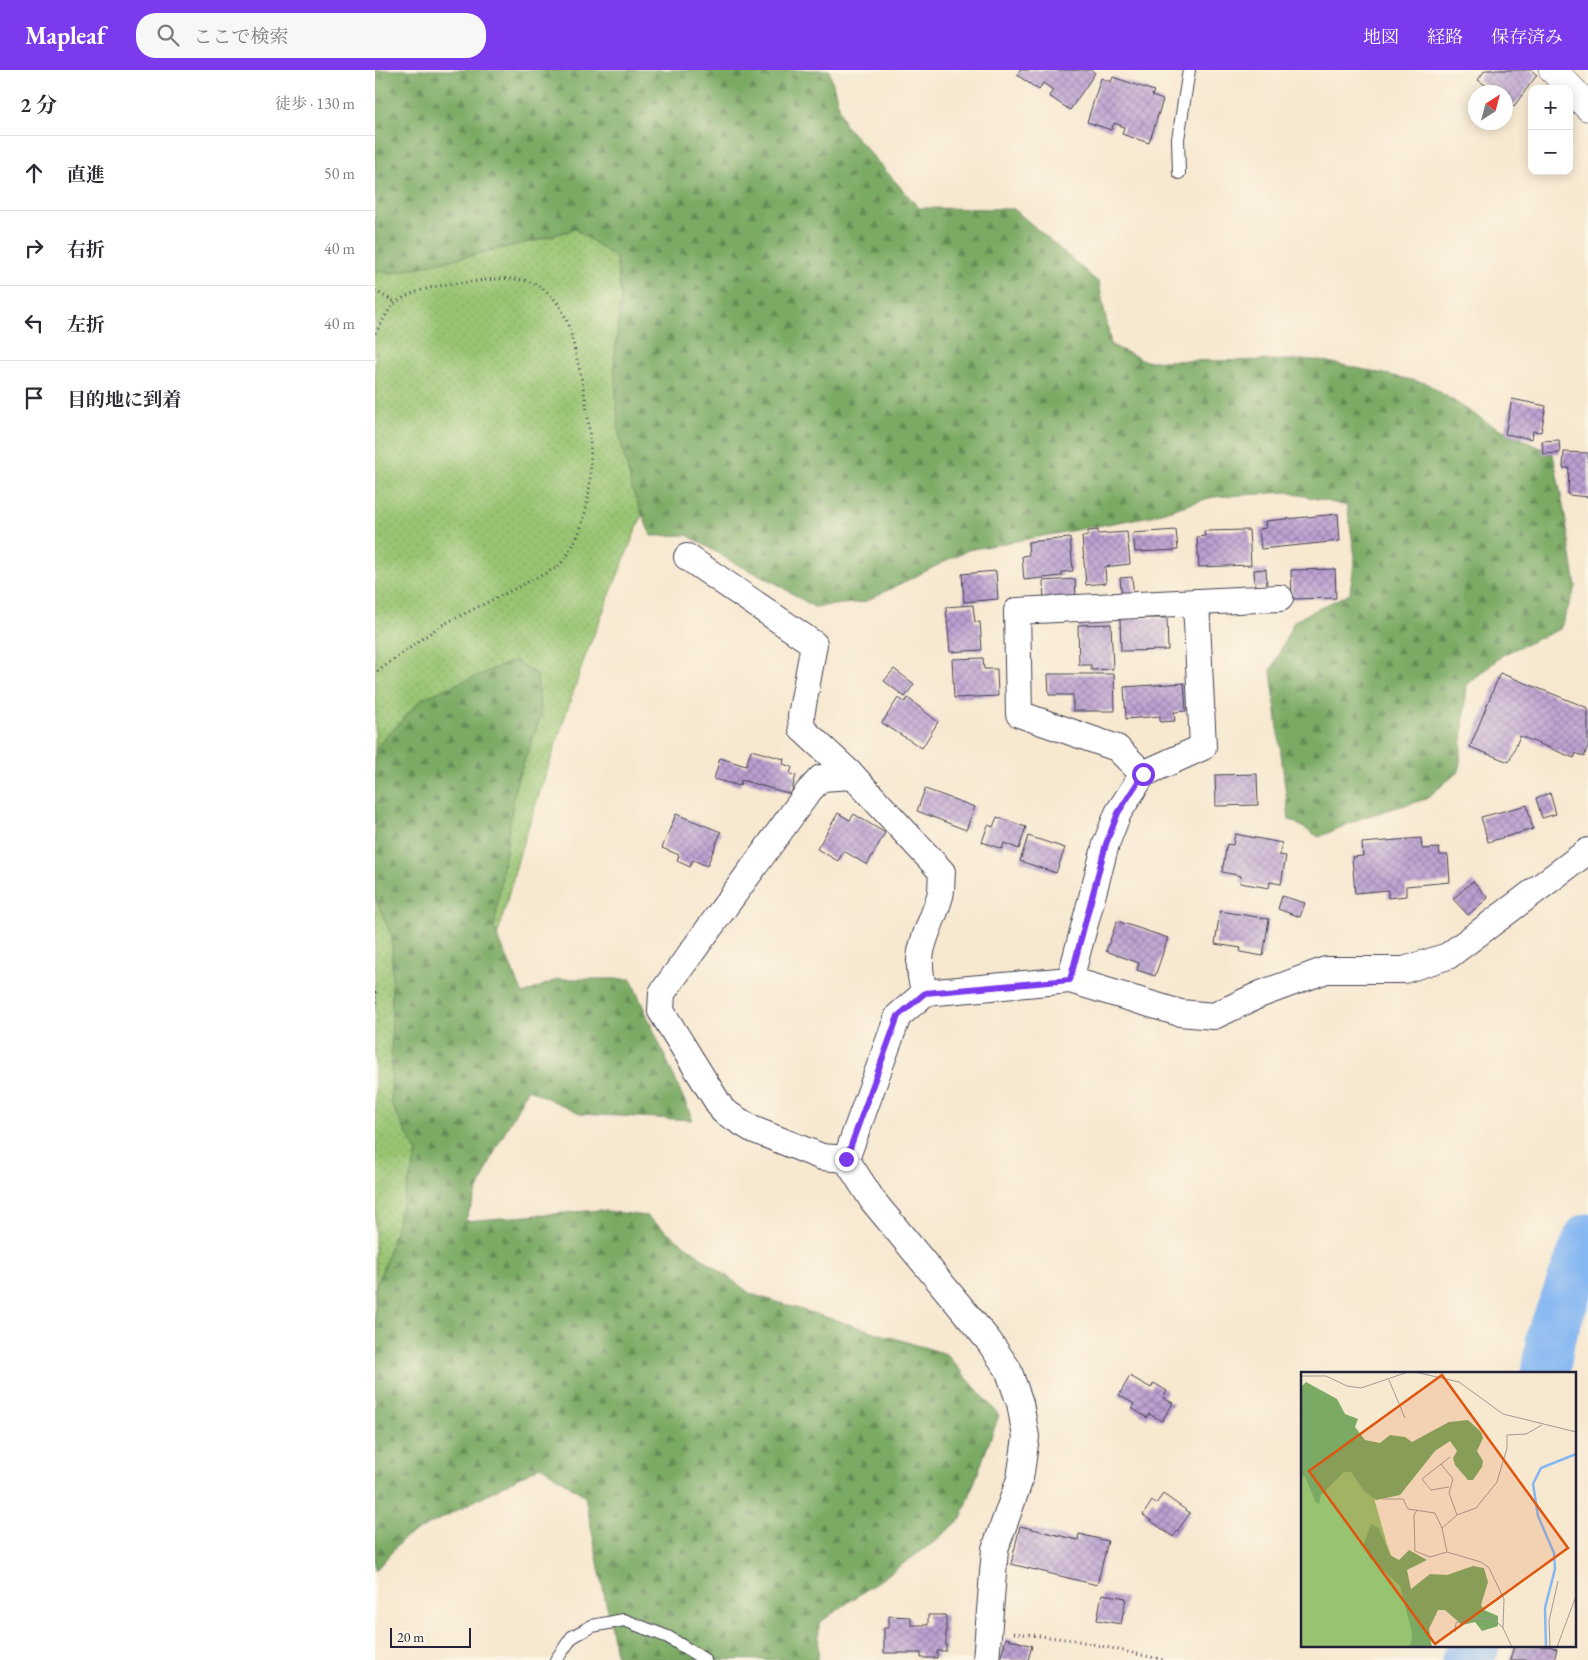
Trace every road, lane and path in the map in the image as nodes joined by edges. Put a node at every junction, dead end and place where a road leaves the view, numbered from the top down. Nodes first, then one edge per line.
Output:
1 (1189, 70) edge
2 (1553, 70) edge
3 (1588, 107) edge
4 (1179, 173) dead end
5 (375, 291) edge
6 (395, 302) junction
7 (375, 333) edge
8 (687, 557) dead end
9 (1280, 598) dead end
10 (1196, 602) junction
11 (375, 672) edge
12 (1143, 774) junction
13 (853, 776) junction
14 (1588, 851) edge
15 (1070, 980) junction
16 (375, 992) edge
17 (925, 993) junction
18 (375, 1009) edge
19 (846, 1159) junction
20 (989, 1631) junction
21 (556, 1660) edge
22 (705, 1660) edge
23 (986, 1660) edge
24 (1164, 1660) edge

1 - 4 lane
2 - 3 street
5 - 6 path
6 - 7 path
6 - 11 path
8 - 13 street
9 - 10 street
10 - 12 street
10 - 12 street
12 - 15 street
13 - 17 street
13 - 19 street
14 - 15 street
15 - 17 street
16 - 18 path
17 - 19 street
19 - 20 street
20 - 23 street
20 - 24 path
21 - 22 lane

